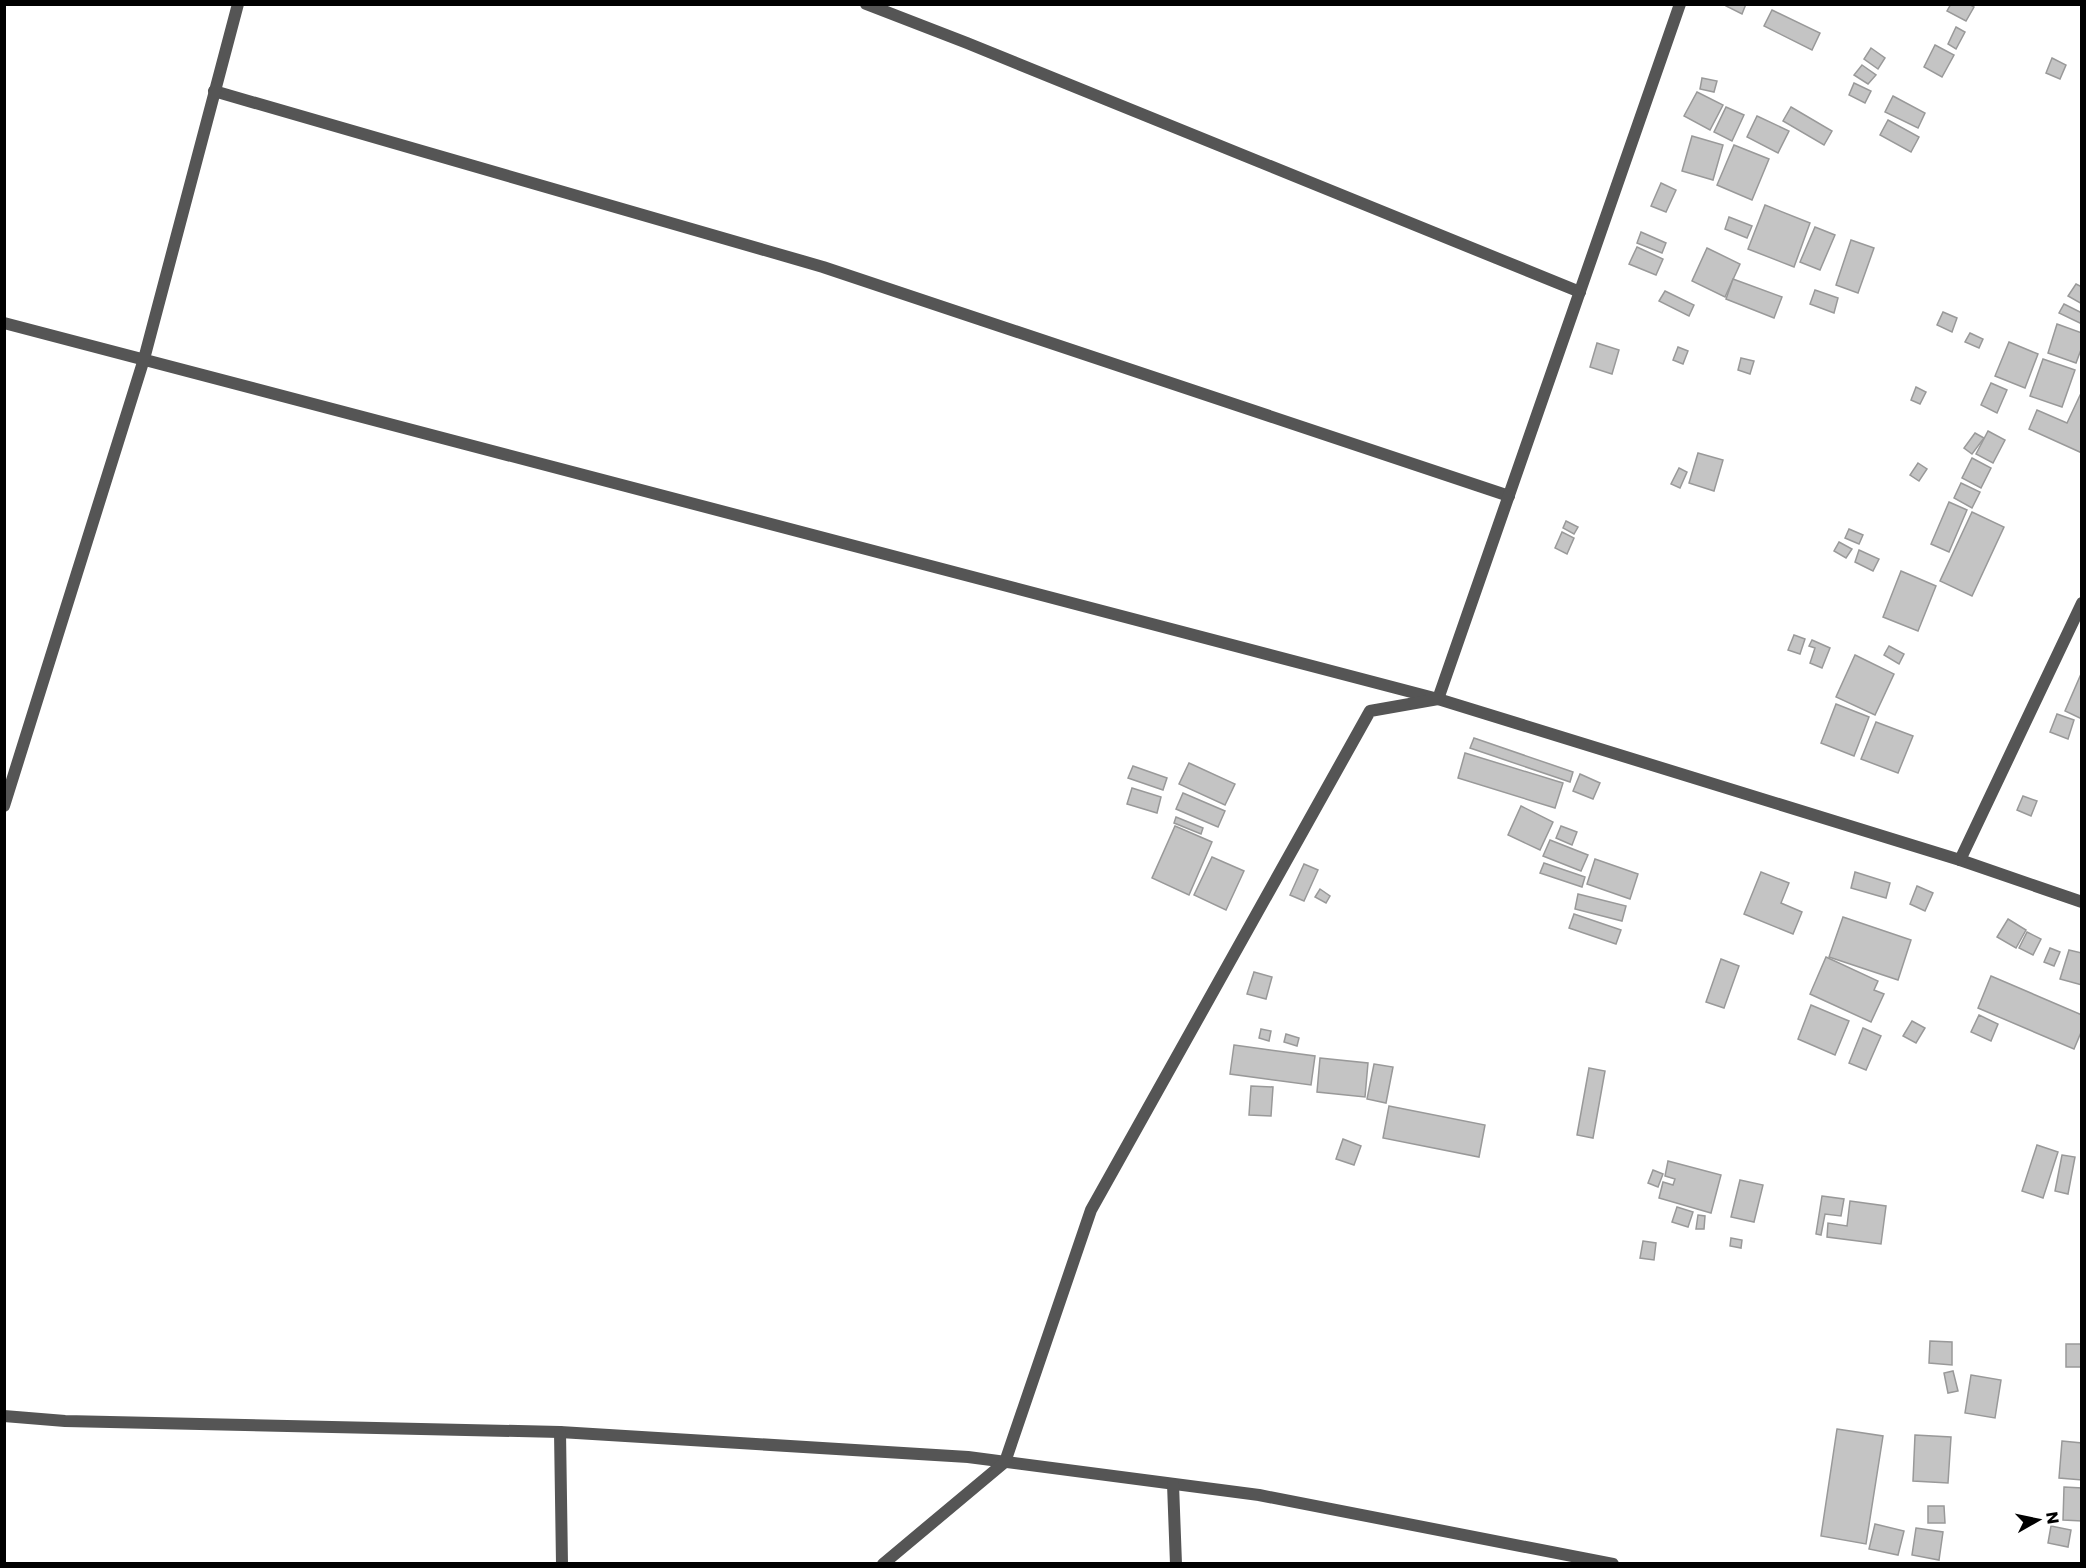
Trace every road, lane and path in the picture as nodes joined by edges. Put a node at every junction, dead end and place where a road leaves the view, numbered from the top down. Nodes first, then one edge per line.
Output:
1 (238, 4) edge
2 (866, 4) edge
3 (1680, 4) edge
4 (214, 92) junction
5 (1580, 292) junction
6 (4, 323) edge
7 (144, 359) junction
8 (1509, 496) junction
9 (2082, 603) edge
10 (1438, 699) junction
11 (4, 806) edge
12 (1960, 860) junction
13 (2082, 902) edge
14 (4, 1416) edge
15 (560, 1432) junction
16 (1005, 1462) junction
17 (1173, 1484) junction
18 (562, 1563) edge
19 (883, 1563) edge
20 (1176, 1563) edge
21 (1613, 1563) edge

1 - 4 street
2 - 5 street
3 - 5 street
4 - 7 street
4 - 8 street
5 - 8 street
6 - 7 street
7 - 10 street
7 - 11 street
8 - 10 street
9 - 12 street
10 - 12 street
10 - 16 street
12 - 13 street
14 - 15 street
15 - 16 street
15 - 18 street
16 - 17 street
16 - 19 street
17 - 20 street
17 - 21 street

